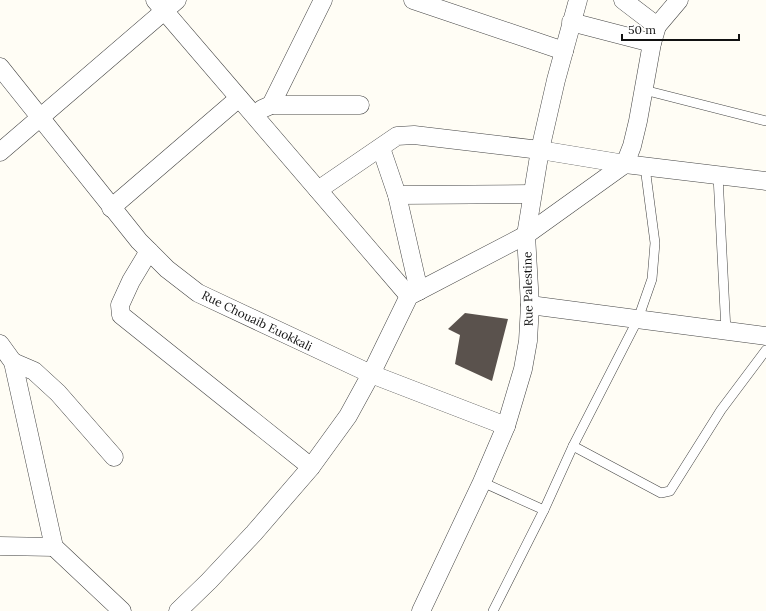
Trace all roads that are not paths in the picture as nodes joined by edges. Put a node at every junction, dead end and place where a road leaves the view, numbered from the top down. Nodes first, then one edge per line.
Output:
1 (323, 0) edge
2 (413, 0) edge
3 (578, 0) edge
4 (624, 0) edge
5 (679, 0) edge
6 (165, 4) edge
7 (571, 22) junction
8 (657, 26) junction
9 (652, 43) junction
10 (564, 51) junction
11 (0, 67) edge
12 (644, 90) junction
13 (239, 98) junction
14 (271, 105) junction
15 (360, 105) dead end
16 (252, 113) junction
17 (41, 117) junction
18 (766, 121) edge
19 (381, 148) junction
20 (540, 150) junction
21 (0, 152) edge
22 (625, 164) junction
23 (645, 167) junction
24 (718, 176) junction
25 (766, 182) edge
26 (318, 190) junction
27 (532, 194) junction
28 (397, 195) junction
29 (111, 208) junction
30 (526, 235) junction
31 (149, 252) junction
32 (414, 294) junction
33 (530, 305) junction
34 (638, 319) junction
35 (726, 331) junction
36 (766, 336) edge
37 (0, 344) edge
38 (766, 350) edge
39 (13, 362) junction
40 (371, 374) junction
41 (506, 426) junction
42 (573, 446) junction
43 (114, 457) dead end
44 (311, 467) junction
45 (482, 482) junction
46 (544, 510) junction
47 (0, 546) edge
48 (54, 547) junction
49 (122, 611) edge
50 (178, 611) edge
51 (421, 611) edge
52 (492, 611) edge

1 - 14 street
2 - 10 street
3 - 7 street, Rue Palestine
4 - 8 street
5 - 8 street
6 - 13 street
6 - 17 street
7 - 9 street
7 - 10 street, Rue Palestine
8 - 9 street
9 - 12 street
10 - 20 street, Rue Palestine
11 - 17 street, Rue Chouaib Euokkali
12 - 18 lane
12 - 22 street
13 - 16 street
13 - 29 street
14 - 15 street
14 - 16 street
16 - 26 street
17 - 21 street
17 - 29 street, Rue Chouaib Euokkali
19 - 20 street
19 - 26 street
19 - 28 street
20 - 22 street
20 - 27 street, Rue Palestine
22 - 23 street
22 - 30 street
23 - 24 street
23 - 34 lane
24 - 25 street
24 - 35 lane
26 - 32 street
27 - 28 street
27 - 30 street, Rue Palestine
28 - 32 street
29 - 31 street, Rue Chouaib Euokkali
30 - 32 street
30 - 33 street, Rue Palestine
31 - 40 street, Rue Chouaib Euokkali
31 - 44 street
32 - 40 street
33 - 34 street
33 - 41 street, Rue Palestine
34 - 35 street
34 - 42 lane
35 - 36 street
37 - 39 street
38 - 42 lane
39 - 43 street
39 - 48 street
40 - 41 street, Rue Chouaib Euokkali
40 - 44 street
41 - 45 street, Rue Palestine
42 - 46 lane
44 - 50 street
45 - 46 lane
45 - 51 street, Rue Palestine
46 - 52 lane
47 - 48 street
48 - 49 street

